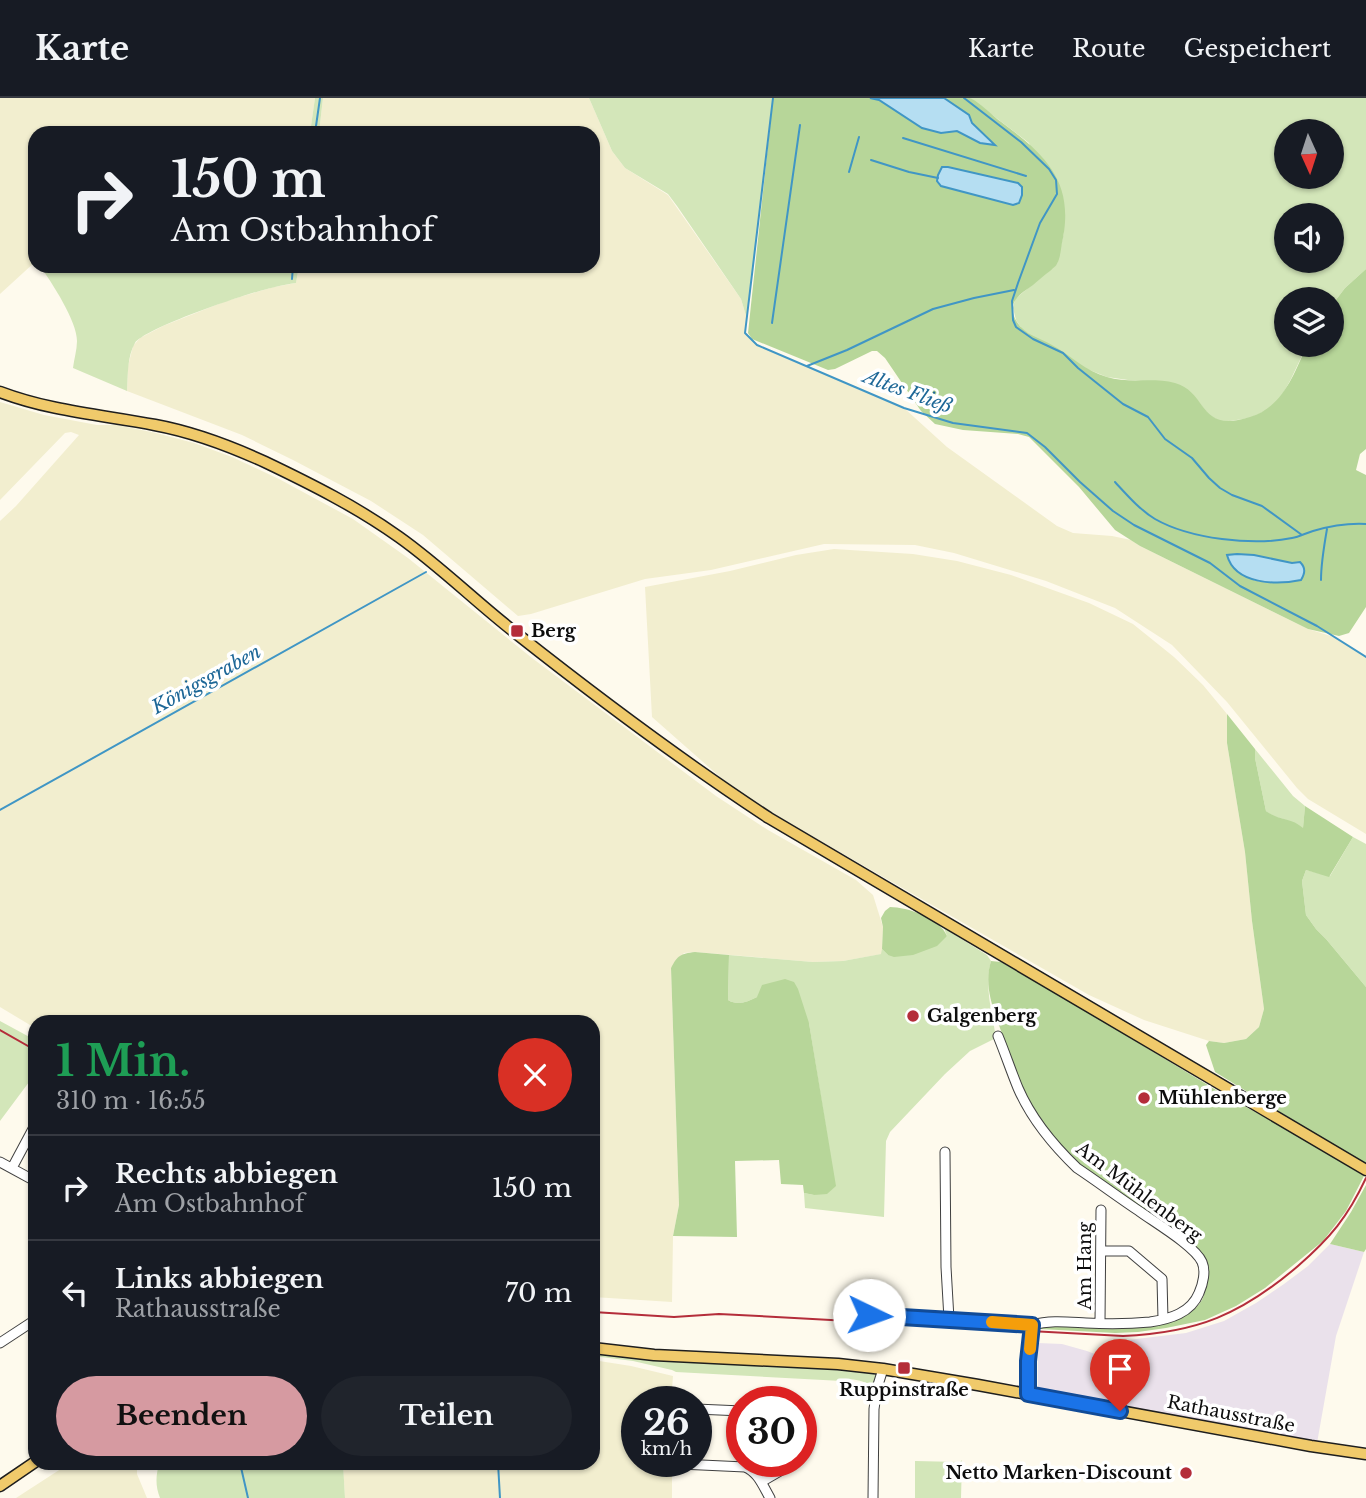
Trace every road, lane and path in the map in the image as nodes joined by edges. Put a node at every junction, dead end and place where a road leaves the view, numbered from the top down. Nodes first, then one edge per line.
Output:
1 (0, 392) edge
2 (998, 1036) dead end
3 (28, 1138) edge
4 (945, 1152) dead end
5 (0, 1162) edge
6 (12, 1168) junction
7 (1366, 1170) edge
8 (28, 1177) edge
9 (1101, 1210) dead end
10 (1101, 1251) junction
11 (869, 1315) dead end
12 (949, 1320) junction
13 (1163, 1320) junction
14 (1100, 1323) junction
15 (28, 1325) edge
16 (1032, 1325) junction
17 (0, 1343) edge
18 (600, 1349) edge
19 (883, 1369) junction
20 (1028, 1394) junction
21 (1366, 1454) edge
22 (712, 1465) edge
23 (28, 1467) edge
24 (770, 1477) edge
25 (761, 1482) junction
26 (0, 1486) edge
27 (770, 1498) edge
28 (873, 1498) edge

1 - 7 main road
2 - 13 street, Am Mühlenberg
3 - 6 street
4 - 12 street
5 - 6 street
6 - 8 street
9 - 10 street, Am Hang
10 - 13 street
10 - 14 street, Am Hang
11 - 12 street, Am Mühlenberg
12 - 16 street, Am Mühlenberg
13 - 14 street, Am Mühlenberg
14 - 16 street, Am Mühlenberg
15 - 17 street
16 - 20 street
18 - 19 main road, Rathausstraße
19 - 20 main road, Rathausstraße
19 - 28 street
20 - 21 main road, Rathausstraße
22 - 25 street
23 - 26 main road
24 - 25 street
25 - 27 street

